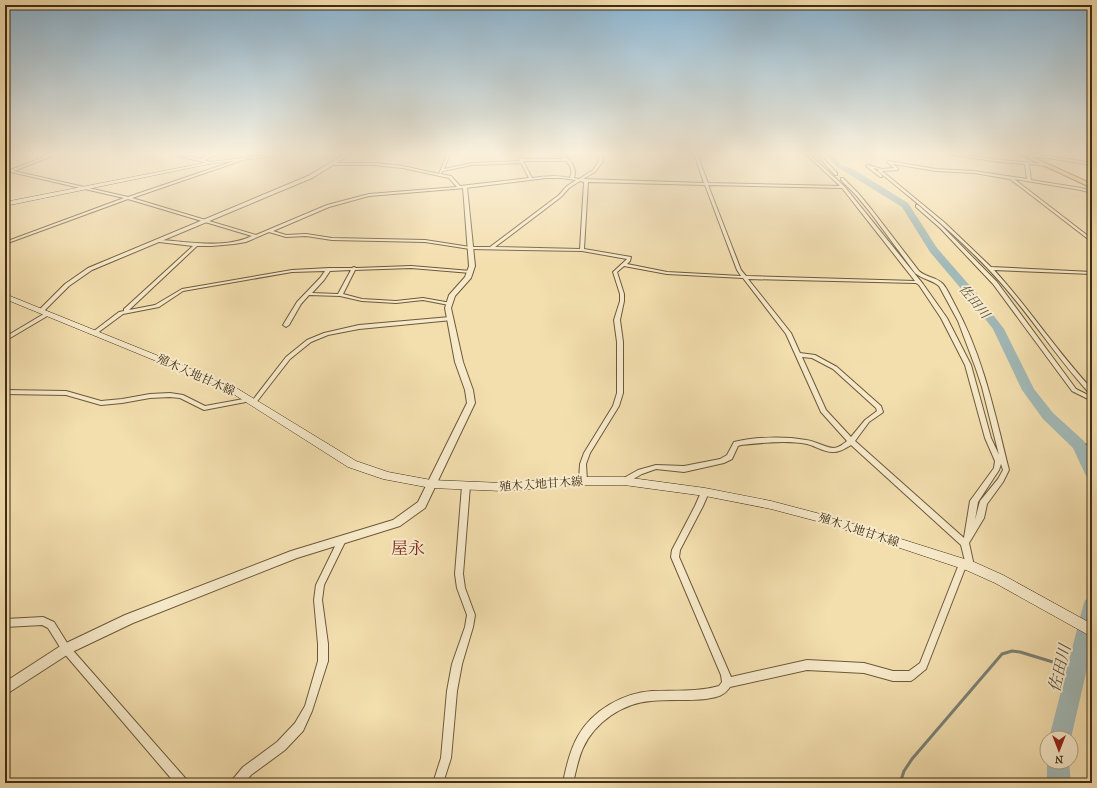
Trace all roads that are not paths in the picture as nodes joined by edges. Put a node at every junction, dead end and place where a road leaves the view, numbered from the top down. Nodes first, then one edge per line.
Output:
1 (66, 191) edge
2 (99, 191) edge
3 (149, 191) edge
4 (277, 191) edge
5 (409, 191) edge
6 (462, 191) edge
7 (564, 191) edge
8 (585, 191) edge
9 (708, 191) edge
10 (846, 191) edge
11 (854, 191) edge
12 (899, 191) edge
13 (904, 191) edge
14 (1027, 191) edge
15 (128, 198) junction
16 (5, 204) edge
17 (203, 222) junction
18 (269, 231) junction
19 (255, 236) junction
20 (159, 241) junction
21 (1092, 241) edge
22 (5, 243) edge
23 (195, 246) junction
24 (470, 248) junction
25 (491, 248) junction
26 (582, 250) junction
27 (624, 264) junction
28 (354, 268) junction
29 (989, 268) junction
30 (329, 269) junction
31 (471, 272) junction
32 (1092, 273) edge
33 (743, 277) junction
34 (925, 279) junction
35 (921, 285) junction
36 (307, 294) junction
37 (340, 295) junction
38 (5, 296) edge
39 (449, 304) junction
40 (125, 311) junction
41 (44, 313) junction
42 (450, 319) junction
43 (286, 325) dead end
44 (96, 332) junction
45 (5, 339) edge
46 (798, 354) junction
47 (5, 392) edge
48 (1092, 394) edge
49 (1092, 399) edge
50 (251, 402) junction
51 (851, 441) junction
52 (583, 481) junction
53 (624, 481) junction
54 (431, 484) junction
55 (466, 486) junction
56 (705, 492) junction
57 (342, 540) junction
58 (967, 540) junction
59 (966, 565) junction
60 (5, 623) edge
61 (1092, 631) edge
62 (66, 649) junction
63 (727, 683) junction
64 (5, 689) edge
65 (182, 783) edge
66 (237, 783) edge
67 (438, 783) edge
68 (568, 783) edge

1 - 16 main road
2 - 15 street
3 - 15 street
4 - 17 street
5 - 18 street
6 - 24 street
7 - 25 street
8 - 26 street
9 - 33 street
10 - 35 street
11 - 34 street
12 - 49 street
13 - 29 street
14 - 21 street
15 - 17 street
15 - 22 street
17 - 19 street
17 - 20 street
18 - 19 street
18 - 24 street
19 - 23 street
20 - 23 street
20 - 41 street
23 - 40 street
24 - 25 street
24 - 31 street
25 - 26 street
26 - 27 street
27 - 33 street
27 - 52 street
28 - 30 street
28 - 31 street
28 - 37 street
29 - 32 street
29 - 48 street
30 - 36 street
30 - 40 street
31 - 39 street
33 - 35 street
33 - 46 street
34 - 35 street
34 - 58 street
35 - 58 street
36 - 37 street
36 - 43 street
37 - 39 street
38 - 41 main road, 殖木入地甘木線
39 - 42 street
40 - 44 street
41 - 44 main road, 殖木入地甘木線
41 - 45 street
42 - 50 street
42 - 54 street
44 - 50 main road, 殖木入地甘木線
46 - 51 street
46 - 51 street
47 - 50 street
50 - 54 main road, 殖木入地甘木線
51 - 53 street
51 - 58 street
52 - 53 main road, 殖木入地甘木線
52 - 55 main road, 殖木入地甘木線
53 - 56 main road, 殖木入地甘木線
54 - 55 main road, 殖木入地甘木線
54 - 57 street
55 - 67 street
56 - 59 main road, 殖木入地甘木線
56 - 63 street
57 - 62 street
57 - 66 street
58 - 59 street
59 - 61 main road, 殖木入地甘木線
59 - 63 street
60 - 62 street
62 - 64 street
62 - 65 street
63 - 68 street

